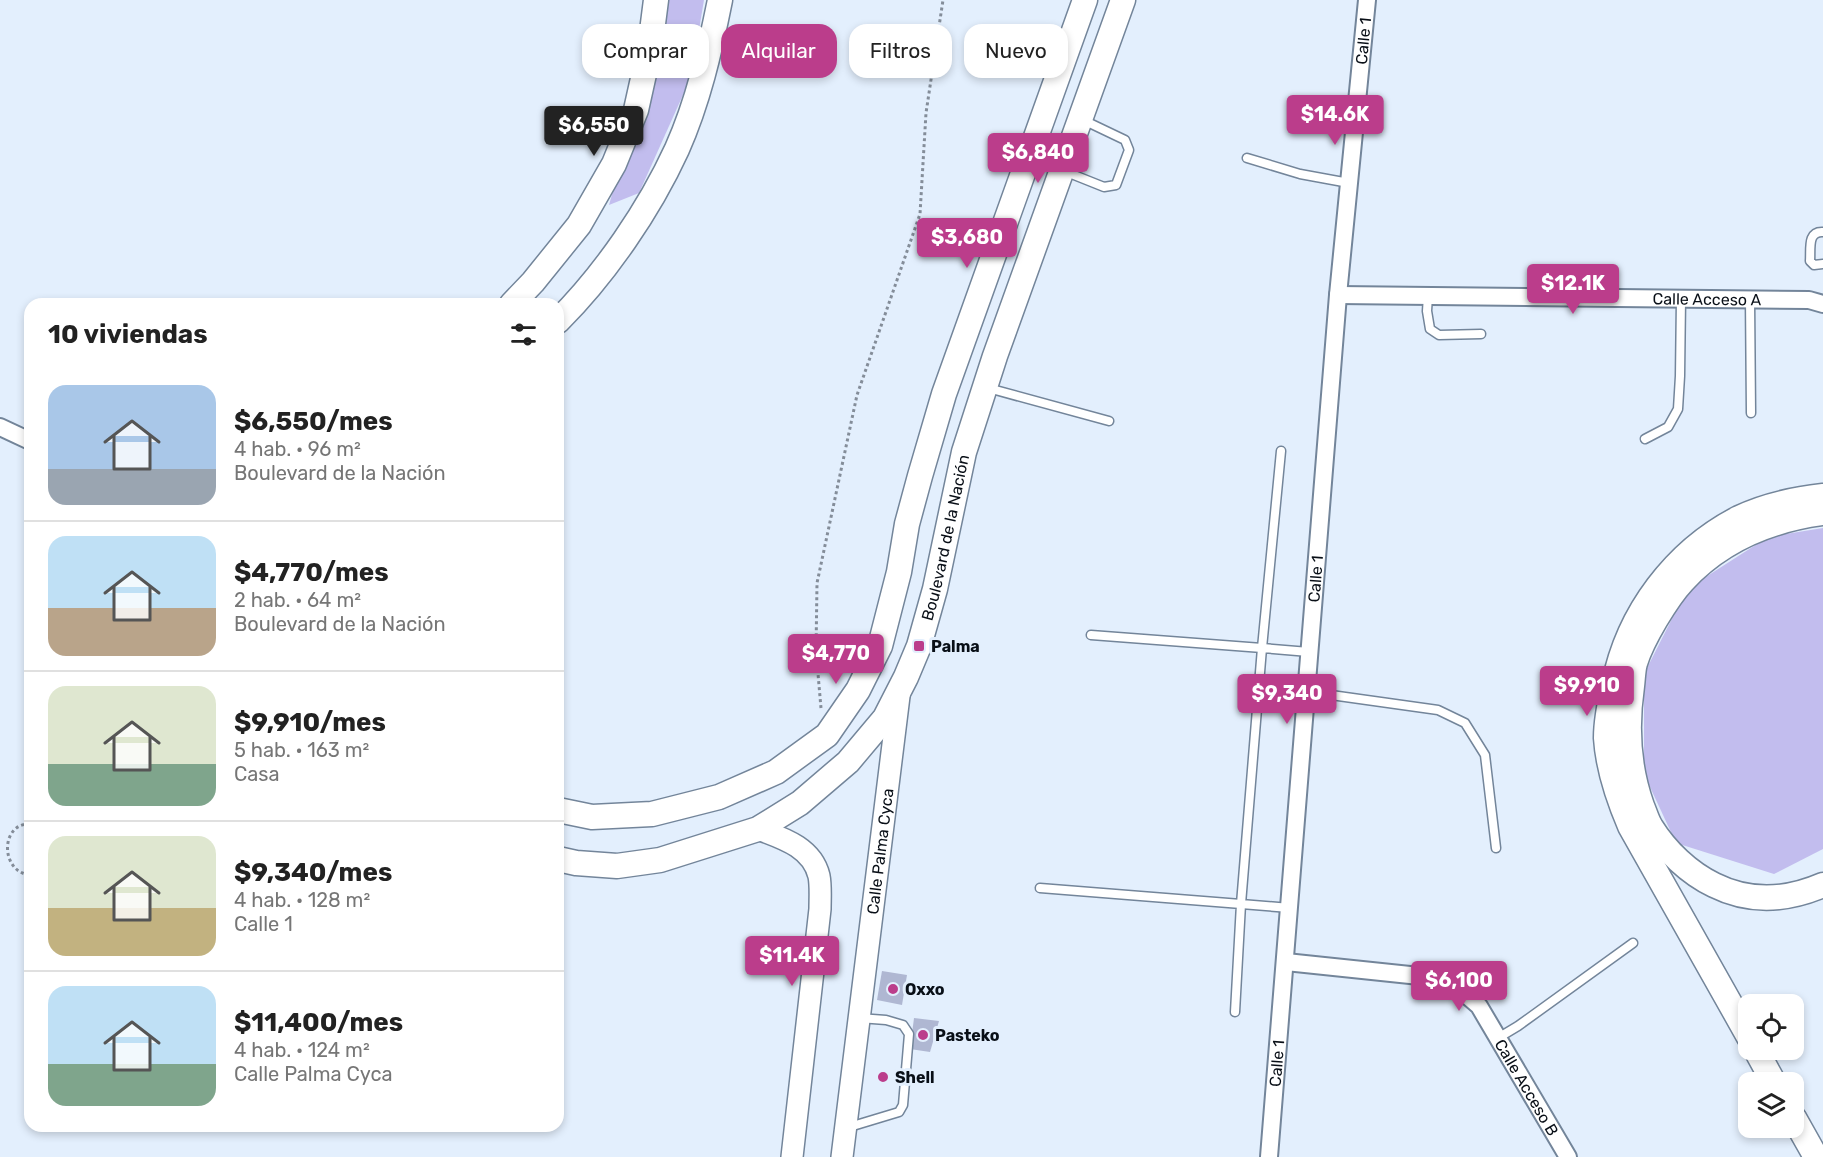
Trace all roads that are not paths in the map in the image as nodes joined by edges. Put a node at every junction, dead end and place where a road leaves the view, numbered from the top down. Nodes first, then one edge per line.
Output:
1 (656, 0) edge
2 (720, 0) edge
3 (1085, 0) edge
4 (1123, 0) edge
5 (1367, 0) edge
6 (1080, 119) junction
7 (1247, 158) dead end
8 (1029, 159) junction
9 (1062, 170) junction
10 (1348, 183) junction
11 (1823, 232) edge
12 (1823, 264) edge
13 (1338, 295) junction
14 (1428, 296) junction
15 (518, 298) edge
16 (1681, 299) junction
17 (1750, 299) junction
18 (1823, 304) edge
19 (564, 314) edge
20 (1481, 334) dead end
21 (984, 387) junction
22 (1751, 413) dead end
23 (1109, 422) dead end
24 (0, 428) edge
25 (24, 438) edge
26 (1645, 439) dead end
27 (1281, 451) dead end
28 (1823, 496) edge
29 (1823, 513) edge
30 (1091, 635) dead end
31 (1262, 648) junction
32 (1310, 652) junction
33 (900, 689) junction
34 (1306, 693) junction
35 (564, 811) edge
36 (758, 829) junction
37 (1496, 848) dead end
38 (564, 860) edge
39 (1823, 885) edge
40 (1040, 888) dead end
41 (1241, 904) junction
42 (1290, 908) junction
43 (1633, 943) dead end
44 (1286, 962) junction
45 (1235, 1012) dead end
46 (1738, 1017) edge
47 (859, 1018) junction
48 (1498, 1038) junction
49 (845, 1128) junction
50 (1804, 1136) edge
51 (792, 1157) edge
52 (842, 1157) edge
53 (1269, 1157) edge
54 (1568, 1157) edge
55 (1816, 1157) edge

1 - 15 main road
2 - 19 main road
3 - 8 main road
4 - 6 main road, Boulevard de la Nación
5 - 10 street, Calle 1
6 - 9 main road, Boulevard de la Nación
6 - 9 lane
7 - 10 lane
8 - 9 main road
8 - 35 main road
9 - 21 main road, Boulevard de la Nación
10 - 13 street, Calle 1
11 - 12 lane
13 - 14 street, Calle Acceso A
13 - 32 street, Calle 1
14 - 16 street, Calle Acceso A
14 - 20 lane
16 - 17 street, Calle Acceso A
16 - 26 lane
17 - 18 street, Calle Acceso A
17 - 22 lane
21 - 23 lane
21 - 33 main road, Boulevard de la Nación
24 - 25 street
27 - 31 lane
28 - 46 main road
29 - 39 main road
30 - 31 lane
31 - 32 lane
31 - 41 lane
32 - 34 street, Calle 1
33 - 36 main road, Boulevard de la Nación
33 - 47 street, Calle Palma Cyca
34 - 37 lane
34 - 42 street, Calle 1
36 - 38 main road, Boulevard de la Nación
36 - 51 street
40 - 41 lane
41 - 42 lane
41 - 45 lane
42 - 44 street, Calle 1
43 - 48 lane
44 - 48 street, Calle Acceso B
44 - 53 street, Calle 1
47 - 49 street, Calle Palma Cyca
47 - 49 lane
48 - 54 street, Calle Acceso B
49 - 52 street, Calle Palma Cyca
50 - 55 main road

